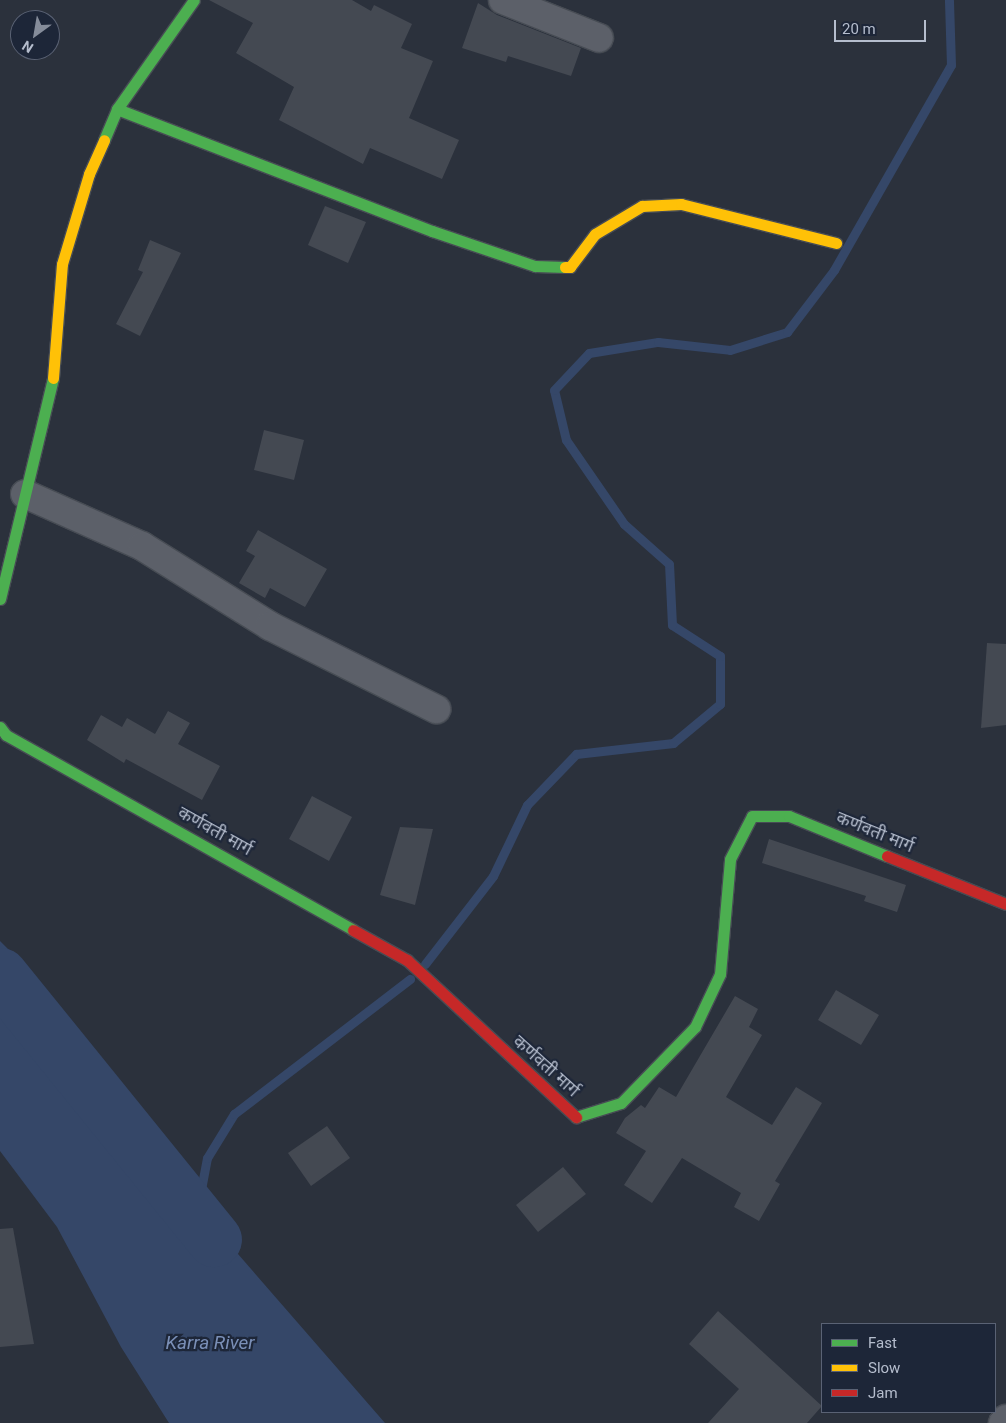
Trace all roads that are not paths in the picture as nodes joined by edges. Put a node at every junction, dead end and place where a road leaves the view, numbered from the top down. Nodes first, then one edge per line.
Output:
1 (194, 0) edge
2 (503, 0) edge
3 (598, 38) dead end
4 (116, 110) junction
5 (836, 243) dead end
6 (25, 494) junction
7 (0, 599) edge
8 (436, 709) dead end
9 (0, 727) edge
10 (1006, 904) edge
11 (1006, 1419) edge
12 (1003, 1423) edge

1 - 4 street
2 - 3 street
4 - 5 street
4 - 6 street
6 - 7 street
6 - 8 street
9 - 10 street, कर्णवती मार्ग
11 - 12 street

